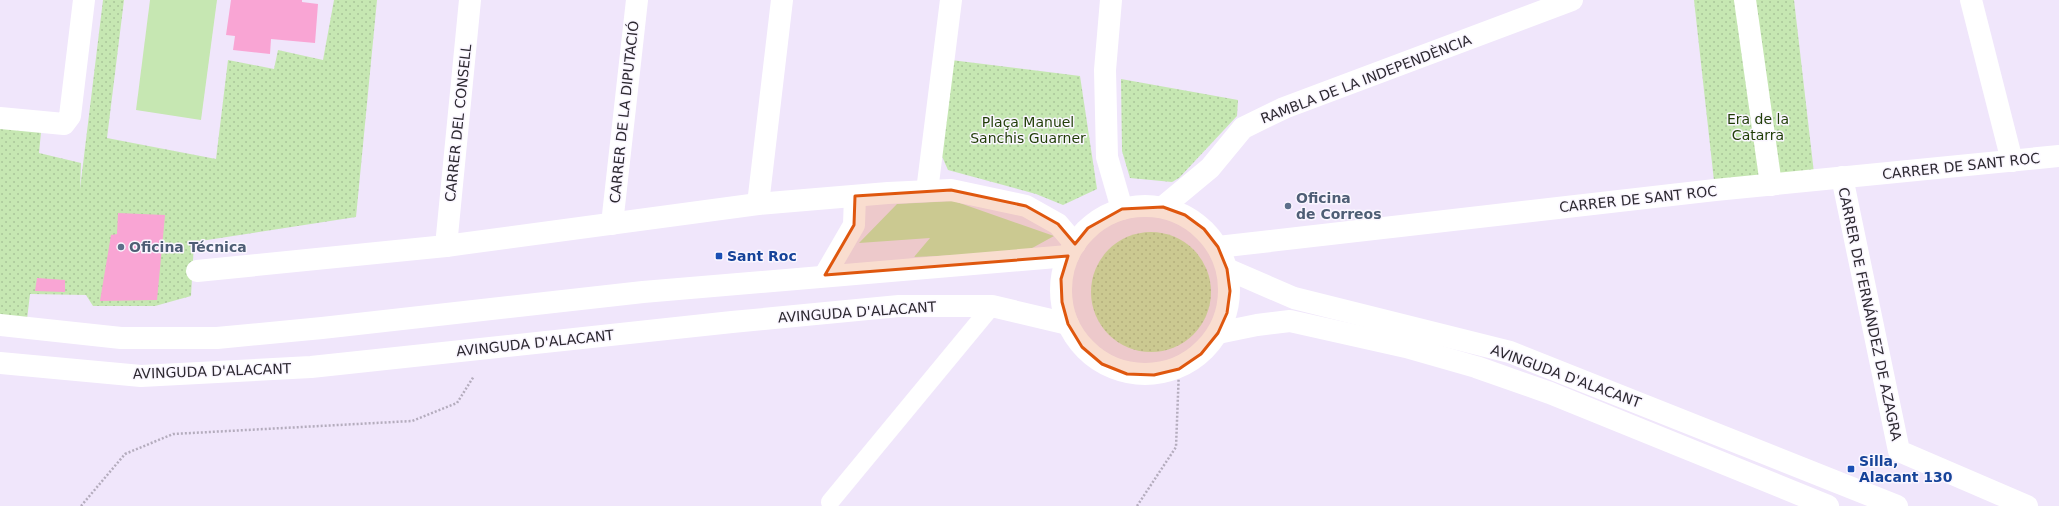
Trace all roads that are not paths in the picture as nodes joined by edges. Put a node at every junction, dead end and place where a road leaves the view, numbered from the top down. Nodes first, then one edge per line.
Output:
1 (84, 0) edge
2 (470, 0) edge
3 (637, 0) edge
4 (782, 0) edge
5 (951, 0) edge
6 (1111, 0) edge
7 (1572, 0) edge
8 (1745, 0) edge
9 (1971, 0) edge
10 (0, 118) edge
11 (2059, 156) edge
12 (2012, 160) junction
13 (1842, 178) junction
14 (1771, 185) junction
15 (927, 191) junction
16 (855, 196) junction
17 (758, 204) junction
18 (1163, 207) junction
19 (1122, 208) junction
20 (612, 224) junction
21 (446, 246) junction
22 (1218, 247) junction
23 (1071, 250) junction
24 (1228, 269) junction
25 (197, 270) dead end
26 (825, 275) junction
27 (992, 306) junction
28 (1068, 324) junction
29 (0, 325) edge
30 (1218, 334) junction
31 (0, 363) edge
32 (830, 502) dead end
33 (1828, 506) edge
34 (1897, 506) edge
35 (2027, 506) edge

1 - 10 street
2 - 21 street, CARRER DEL CONSELL
3 - 20 street, CARRER DE LA DIPUTACIÓ
4 - 17 street
5 - 15 street
6 - 19 street
7 - 18 street, RAMBLA DE LA INDEPENDÈNCIA
8 - 14 street
9 - 12 street
11 - 12 street, CARRER DE SANT ROC
12 - 13 street, CARRER DE SANT ROC
13 - 14 street, CARRER DE SANT ROC
13 - 35 street, CARRER DE FERNÁNDEZ DE AZAGRA
14 - 22 street, CARRER DE SANT ROC
15 - 16 street
15 - 23 street
16 - 17 street
16 - 26 street
17 - 20 street
18 - 19 street
18 - 22 street
19 - 23 street
20 - 21 street
21 - 25 street
22 - 24 street
23 - 26 street
23 - 28 street
24 - 30 street
24 - 34 street, AVINGUDA D'ALACANT
26 - 29 street
27 - 28 street, AVINGUDA D'ALACANT
27 - 31 street, AVINGUDA D'ALACANT
27 - 32 lane
28 - 30 street
30 - 33 street, AVINGUDA D'ALACANT

